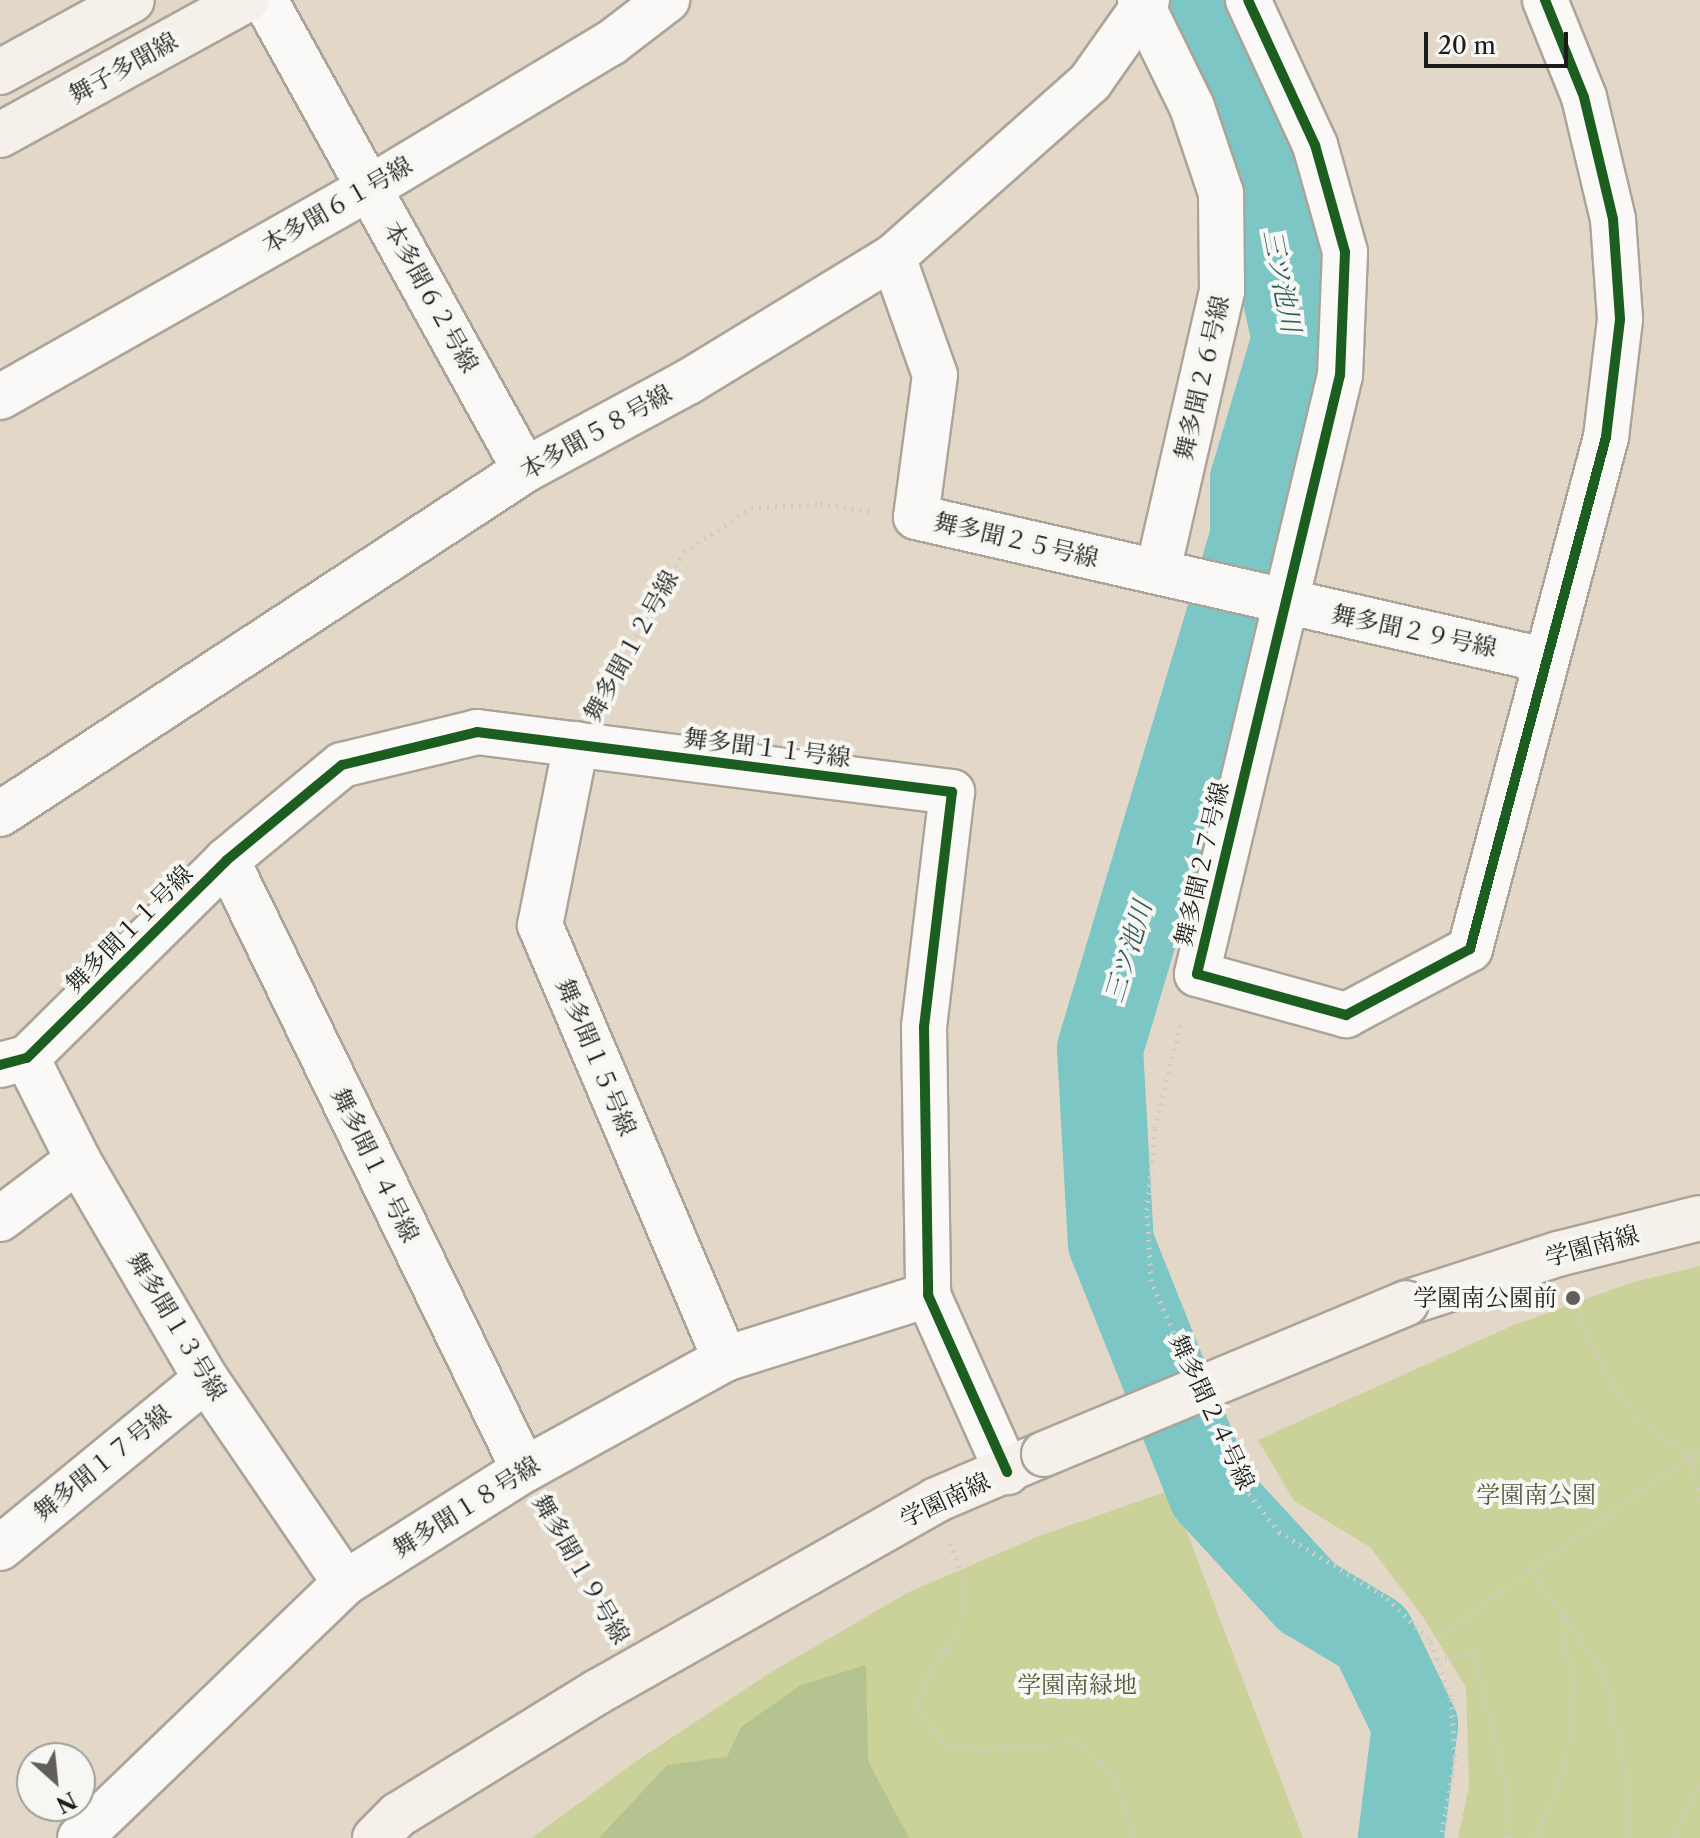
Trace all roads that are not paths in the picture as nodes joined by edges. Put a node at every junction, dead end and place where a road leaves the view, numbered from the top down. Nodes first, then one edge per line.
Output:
1 (132, 0) edge
2 (246, 0) edge
3 (265, 0) edge
4 (667, 0) edge
5 (1248, 0) edge
6 (1545, 0) edge
7 (1143, 2) edge
8 (0, 72) edge
9 (0, 135) edge
10 (371, 187) junction
11 (893, 257) junction
12 (0, 397) edge
13 (525, 470) junction
14 (1158, 571) junction
15 (1285, 603) junction
16 (1544, 660) junction
17 (576, 744) junction
18 (0, 814) edge
19 (227, 860) junction
20 (13, 1062) edge
21 (78, 1160) junction
22 (1700, 1218) edge
23 (0, 1219) edge
24 (928, 1295) junction
25 (725, 1359) junction
26 (206, 1379) junction
27 (1026, 1463) junction
28 (524, 1470) junction
29 (0, 1548) edge
30 (345, 1583) junction
31 (80, 1838) edge
32 (375, 1838) edge

1 - 8 street
2 - 9 street, 舞子多聞線
3 - 10 street, 本多聞６２号線
4 - 10 street, 本多聞６１号線
5 - 15 street, 舞多聞２７号線
6 - 16 street, 舞多聞２７号線
7 - 11 street, 本多聞５８号線
7 - 14 street, 舞多聞２６号線
10 - 12 street, 本多聞６１号線
10 - 13 street, 本多聞６２号線
11 - 13 street, 本多聞５８号線
11 - 14 street, 舞多聞２５号線
13 - 18 street, 本多聞５８号線
14 - 15 street, 舞多聞２５号線
15 - 16 street, 舞多聞２９号線
15 - 16 street, 舞多聞２７号線
17 - 19 street, 舞多聞１１号線
17 - 24 street, 舞多聞１１号線
17 - 25 street, 舞多聞１５号線
19 - 20 street, 舞多聞１１号線
19 - 28 street, 舞多聞１４号線
20 - 21 street, 舞多聞１３号線
21 - 23 street
21 - 26 street, 舞多聞１３号線
22 - 27 street, 学園南線, bridge
24 - 25 street, 舞多聞１８号線
24 - 27 street, 舞多聞１１号線
25 - 28 street, 舞多聞１８号線
26 - 29 street, 舞多聞１７号線
26 - 30 street, 舞多聞１３号線
27 - 32 street, 学園南線
28 - 30 street, 舞多聞１８号線
30 - 31 street, 舞多聞１８号線

